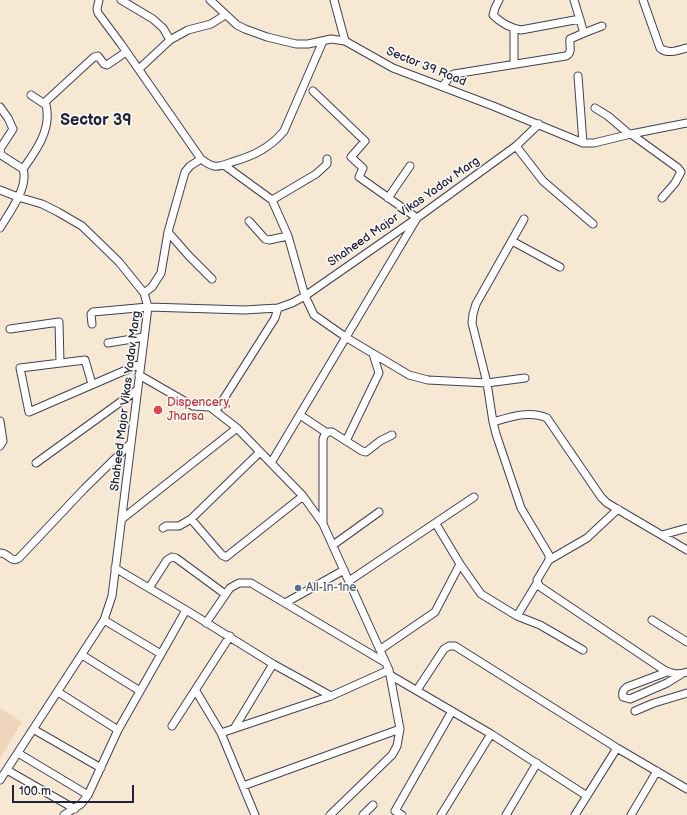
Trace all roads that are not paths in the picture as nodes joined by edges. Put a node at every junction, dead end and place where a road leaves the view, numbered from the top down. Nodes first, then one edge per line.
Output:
1 (99, 0) edge
2 (121, 0) edge
3 (210, 0) edge
4 (334, 0) edge
5 (499, 0) edge
6 (574, 0) edge
7 (643, 0) edge
8 (225, 15) junction
9 (580, 19) junction
10 (602, 26) dead end
11 (514, 29) junction
12 (584, 33) junction
13 (170, 40) junction
14 (323, 41) junction
15 (344, 41) junction
16 (687, 48) edge
17 (126, 52) junction
18 (514, 63) junction
19 (139, 70) junction
20 (578, 76) dead end
21 (443, 86) junction
22 (313, 91) dead end
23 (31, 95) dead end
24 (44, 103) junction
25 (0, 107) edge
26 (595, 108) dead end
27 (687, 123) edge
28 (540, 124) junction
29 (630, 134) junction
30 (583, 143) junction
31 (516, 146) junction
32 (201, 159) junction
33 (327, 159) dead end
34 (224, 165) junction
35 (410, 166) dead end
36 (23, 170) junction
37 (0, 190) edge
38 (18, 197) junction
39 (388, 198) junction
40 (662, 198) dead end
41 (272, 200) junction
42 (417, 218) junction
43 (524, 219) dead end
44 (249, 221) dead end
45 (594, 224) dead end
46 (0, 228) edge
47 (168, 232) junction
48 (288, 236) junction
49 (512, 241) junction
50 (560, 267) dead end
51 (212, 278) dead end
52 (144, 293) junction
53 (305, 296) junction
54 (148, 307) junction
55 (278, 308) junction
56 (92, 324) dead end
57 (10, 329) dead end
58 (144, 337) junction
59 (347, 338) junction
60 (108, 343) dead end
61 (373, 354) junction
62 (60, 363) junction
63 (140, 364) junction
64 (139, 374) junction
65 (526, 378) dead end
66 (487, 383) junction
67 (92, 384) junction
68 (137, 390) junction
69 (216, 411) junction
70 (300, 415) junction
71 (0, 420) edge
72 (493, 422) junction
73 (237, 428) junction
74 (327, 433) junction
75 (392, 435) dead end
76 (346, 441) junction
77 (131, 442) junction
78 (0, 446) edge
79 (260, 452) junction
80 (36, 462) dead end
81 (271, 463) junction
82 (303, 496) junction
83 (474, 497) dead end
84 (618, 509) junction
85 (379, 512) dead end
86 (122, 518) junction
87 (191, 519) junction
88 (323, 524) junction
89 (436, 524) junction
90 (163, 528) dead end
91 (687, 528) edge
92 (662, 535) junction
93 (333, 545) junction
94 (687, 550) edge
95 (0, 553) edge
96 (549, 560) junction
97 (460, 564) junction
98 (115, 568) junction
99 (344, 570) junction
100 (349, 581) junction
101 (537, 583) junction
102 (149, 588) junction
103 (225, 594) junction
104 (285, 603) junction
105 (186, 610) junction
106 (517, 616) junction
107 (104, 620) junction
108 (652, 620) dead end
109 (206, 622) junction
110 (230, 636) junction
111 (687, 642) edge
112 (381, 649) junction
113 (583, 650) dead end
114 (161, 654) junction
115 (82, 655) junction
116 (273, 664) junction
117 (389, 669) junction
118 (667, 672) junction
119 (683, 674) edge
120 (417, 690) junction
121 (140, 691) junction
122 (196, 691) junction
123 (58, 692) junction
124 (687, 693) edge
125 (331, 696) junction
126 (452, 710) junction
127 (635, 711) dead end
128 (172, 726) dead end
129 (236, 728) junction
130 (33, 729) junction
131 (400, 729) junction
132 (118, 730) junction
133 (221, 733) junction
134 (491, 734) junction
135 (617, 748) junction
136 (18, 753) junction
137 (537, 763) junction
138 (101, 768) junction
139 (7, 770) junction
140 (657, 771) junction
141 (0, 780) edge
142 (243, 786) junction
143 (687, 789) edge
144 (88, 795) junction
145 (587, 796) junction
146 (373, 805) dead end
147 (74, 809) junction
148 (64, 815) edge
149 (255, 815) edge
150 (330, 815) edge
151 (363, 815) edge
152 (402, 815) edge
153 (441, 815) edge
154 (506, 815) edge
155 (575, 815) edge
156 (631, 815) edge

1 - 17 street
2 - 13 street
3 - 8 street
4 - 15 street
5 - 11 street
6 - 9 street
7 - 16 street
8 - 13 street
8 - 14 street
9 - 11 street
9 - 12 street
10 - 12 street
11 - 18 street
12 - 18 street
13 - 19 street
14 - 15 street
14 - 34 street
15 - 21 street, Sector 39 Road
17 - 19 street
17 - 24 street
18 - 21 street
19 - 32 street
20 - 30 street
21 - 28 street, Sector 39 Road
22 - 39 street
23 - 24 street
24 - 36 street
25 - 36 street
26 - 29 street
27 - 29 street
28 - 30 street
28 - 31 street, Shaheed Major Vikas Yadav Marg
29 - 30 street
29 - 40 street
31 - 42 street, Shaheed Major Vikas Yadav Marg
31 - 45 street
32 - 34 street
32 - 47 street
33 - 41 street
34 - 41 street
35 - 39 street
36 - 38 street
37 - 38 street
38 - 46 street
38 - 52 street
39 - 42 street
41 - 48 street
42 - 53 street, Shaheed Major Vikas Yadav Marg
42 - 59 street
43 - 49 street
44 - 48 street
47 - 51 street
47 - 52 street
48 - 53 street
49 - 50 street
49 - 66 street
52 - 54 street
53 - 55 street, Shaheed Major Vikas Yadav Marg
53 - 59 street
54 - 55 street, Shaheed Major Vikas Yadav Marg
54 - 56 street
54 - 58 street, Shaheed Major Vikas Yadav Marg
55 - 69 street
57 - 62 street
58 - 60 street
58 - 63 street, Shaheed Major Vikas Yadav Marg
59 - 61 street
59 - 70 street
61 - 66 street
61 - 76 street
62 - 67 street
62 - 67 street
63 - 64 street, Shaheed Major Vikas Yadav Marg
63 - 67 street
64 - 68 street, Shaheed Major Vikas Yadav Marg
64 - 69 street
65 - 66 street
66 - 72 street
68 - 77 street, Shaheed Major Vikas Yadav Marg
68 - 80 street
69 - 73 street
70 - 74 street
70 - 81 street
71 - 78 street
72 - 84 street
72 - 96 street
73 - 79 street
73 - 86 street
74 - 76 street
74 - 88 street
75 - 76 street
77 - 86 street, Shaheed Major Vikas Yadav Marg
77 - 95 street
79 - 81 street
79 - 87 street
81 - 82 street
82 - 87 street
82 - 88 street
83 - 89 street
84 - 92 street
84 - 96 street
85 - 93 street
86 - 98 street, Shaheed Major Vikas Yadav Marg
87 - 90 street
88 - 93 street
89 - 97 street
89 - 100 street
91 - 92 street
92 - 94 street
93 - 99 street
96 - 101 street
97 - 106 street
97 - 112 street
98 - 102 street
98 - 107 street, Shaheed Major Vikas Yadav Marg
99 - 100 street
99 - 104 street
100 - 112 street
101 - 106 street
101 - 118 street
102 - 103 street
102 - 105 street
103 - 104 street
103 - 109 street
104 - 117 street
105 - 109 street
105 - 114 street
106 - 113 street
107 - 114 street
107 - 115 street, Shaheed Major Vikas Yadav Marg
108 - 111 street
109 - 110 street
110 - 116 street
110 - 122 street
112 - 117 street
114 - 121 street
115 - 121 street
115 - 123 street, Shaheed Major Vikas Yadav Marg
116 - 125 street
116 - 129 street
117 - 120 street
117 - 125 street
117 - 131 street
118 - 119 street
118 - 119 street
120 - 126 street
120 - 135 street
121 - 132 street
122 - 128 street
122 - 133 street
123 - 130 street, Shaheed Major Vikas Yadav Marg
123 - 132 street
124 - 127 street
125 - 129 street
126 - 134 street
126 - 152 street
129 - 133 street
130 - 136 street, Shaheed Major Vikas Yadav Marg
130 - 138 street
131 - 142 street
131 - 150 street
132 - 138 street
133 - 142 street
134 - 137 street
134 - 153 street
135 - 140 street
135 - 145 street
136 - 139 street, Shaheed Major Vikas Yadav Marg
136 - 144 street
137 - 145 street
137 - 154 street
138 - 144 street
139 - 141 street, Shaheed Major Vikas Yadav Marg
139 - 147 street
140 - 143 street
140 - 156 street
142 - 149 street
144 - 147 street
145 - 155 street
146 - 151 street
147 - 148 street

